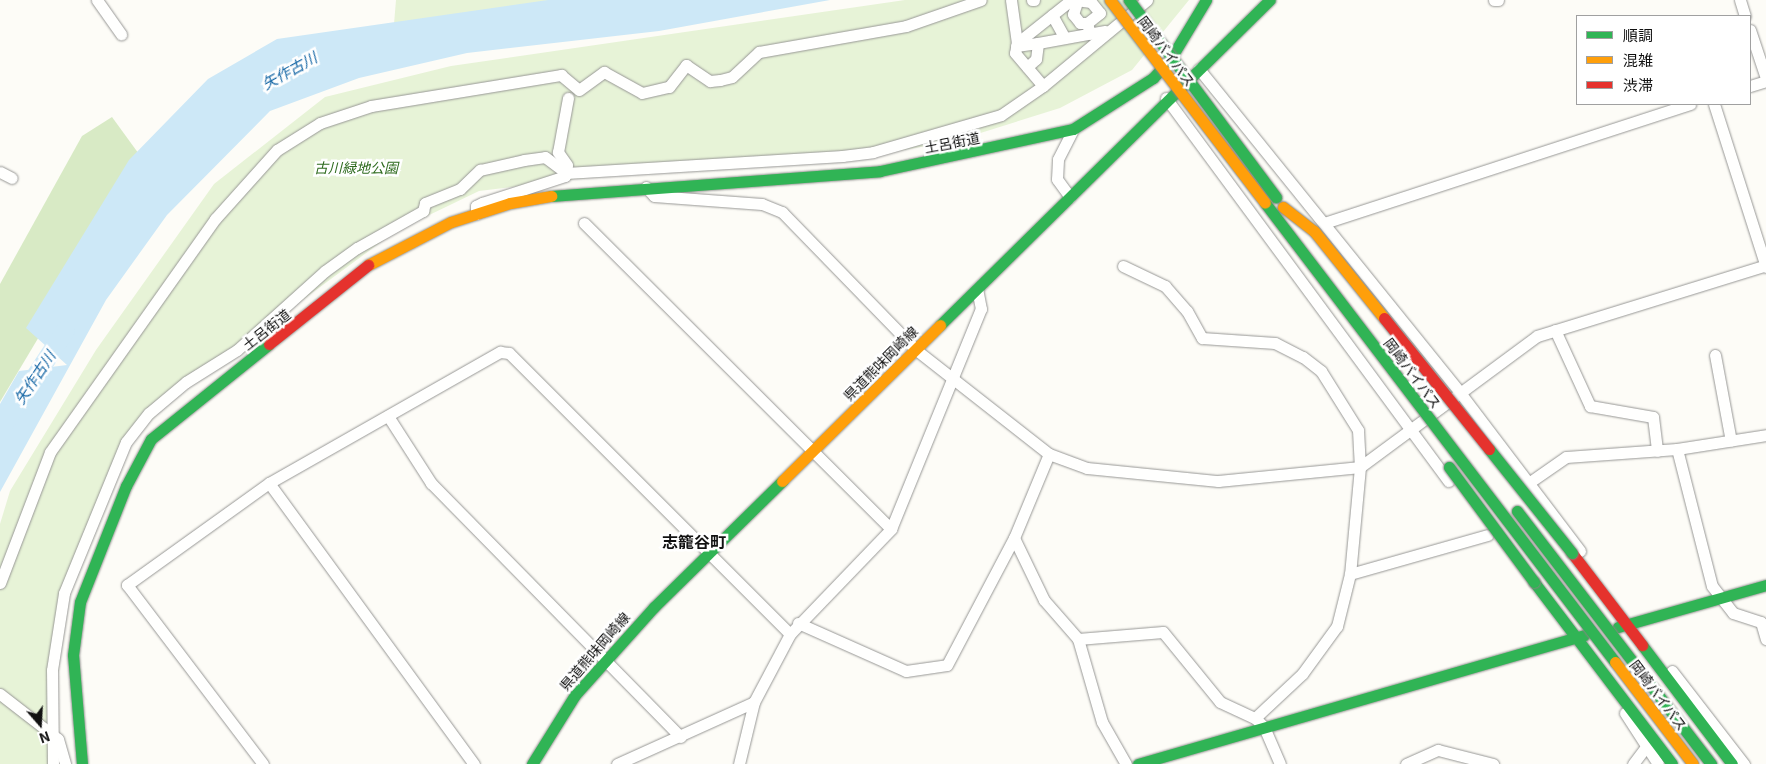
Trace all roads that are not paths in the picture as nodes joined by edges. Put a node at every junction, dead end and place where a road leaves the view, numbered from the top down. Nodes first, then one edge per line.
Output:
1 (98, 0) edge
2 (981, 0) edge
3 (1010, 0) edge
4 (1110, 0) edge
5 (1129, 0) edge
6 (1147, 0) edge
7 (1206, 0) edge
8 (1270, 0) edge
9 (1740, 0) edge
10 (1083, 13) edge
11 (1052, 15) junction
12 (1745, 15) edge
13 (1105, 31) junction
14 (1751, 33) edge
15 (121, 34) dead end
16 (1065, 38) junction
17 (1038, 43) junction
18 (1016, 44) junction
19 (1027, 67) junction
20 (1199, 69) junction
21 (1766, 80) edge
22 (1044, 86) junction
23 (1751, 86) edge
24 (568, 98) dead end
25 (1166, 98) junction
26 (1687, 105) edge
27 (1714, 105) edge
28 (1073, 129) junction
29 (0, 172) edge
30 (566, 173) junction
31 (12, 178) dead end
32 (646, 187) junction
33 (1070, 197) junction
34 (1282, 207) junction
35 (476, 214) junction
36 (584, 223) dead end
37 (1324, 223) junction
38 (1297, 248) junction
39 (1123, 266) dead end
40 (1766, 266) edge
41 (977, 289) junction
42 (1555, 330) junction
43 (915, 349) junction
44 (1715, 355) dead end
45 (951, 379) junction
46 (1461, 394) junction
47 (388, 416) junction
48 (1412, 432) junction
49 (1766, 435) edge
50 (1731, 440) junction
51 (1677, 449) junction
52 (1657, 451) junction
53 (814, 452) junction
54 (1049, 454) junction
55 (1360, 467) junction
56 (1530, 482) junction
57 (269, 483) junction
58 (891, 529) junction
59 (1488, 535) junction
60 (1014, 538) junction
61 (710, 553) junction
62 (1580, 563) junction
63 (1350, 574) junction
64 (0, 583) edge
65 (1766, 585) edge
66 (1719, 599) junction
67 (1553, 608) junction
68 (798, 623) junction
69 (1627, 624) junction
70 (790, 634) junction
71 (1576, 637) junction
72 (1078, 639) junction
73 (1766, 639) edge
74 (1651, 655) junction
75 (604, 658) junction
76 (0, 694) edge
77 (754, 702) junction
78 (1627, 703) junction
79 (1255, 718) junction
80 (1264, 727) junction
81 (52, 734) junction
82 (681, 737) junction
83 (1645, 748) junction
84 (53, 764) edge
85 (65, 764) edge
86 (82, 764) edge
87 (263, 764) edge
88 (474, 764) edge
89 (532, 764) edge
90 (617, 764) edge
91 (739, 764) edge
92 (1126, 764) edge
93 (1138, 764) edge
94 (1280, 764) edge
95 (1406, 764) edge
96 (1493, 764) edge
97 (1633, 764) edge
98 (1658, 764) edge
99 (1672, 764) edge
100 (1693, 764) edge
101 (1710, 764) edge
102 (1732, 764) edge
103 (1744, 764) edge

1 - 15 street
2 - 64 street
3 - 18 street
4 - 38 main road, 岡崎バイパス, bridge
5 - 34 main road, 岡崎バイパス, bridge
6 - 13 street
7 - 28 main road, 土呂街道
8 - 20 main road, 県道熊味岡崎線
9 - 12 street
10 - 11 street
10 - 13 street
10 - 16 street
11 - 16 street
11 - 18 street
13 - 22 street
14 - 21 street
16 - 17 street
17 - 18 street
17 - 19 street
18 - 19 street
19 - 22 street
20 - 25 main road, 県道熊味岡崎線
20 - 37 street
21 - 23 street
22 - 30 street
24 - 30 street
25 - 33 main road, 県道熊味岡崎線
25 - 48 street
26 - 37 street
27 - 40 street
28 - 32 main road, 土呂街道
28 - 33 street
29 - 31 street
30 - 35 street
30 - 81 street
32 - 35 main road, 土呂街道
32 - 43 street
33 - 41 main road, 県道熊味岡崎線
34 - 62 main road, bridge
34 - 101 main road, 岡崎バイパス, bridge
35 - 86 main road, 土呂街道
36 - 53 street
37 - 46 street
38 - 67 main road, bridge
38 - 100 main road, 岡崎バイパス, bridge
39 - 55 street
40 - 42 street
41 - 43 main road, 県道熊味岡崎線
41 - 45 street
42 - 46 street
42 - 52 street
43 - 45 street
43 - 53 main road, 県道熊味岡崎線
44 - 50 street
45 - 54 street
45 - 58 street
46 - 48 street
46 - 56 street
47 - 57 street
47 - 61 street
47 - 75 street
48 - 55 street
48 - 59 street
49 - 50 street
50 - 51 street
51 - 52 street
51 - 66 street
52 - 56 street
53 - 58 street
53 - 61 main road, 県道熊味岡崎線
54 - 55 street
54 - 60 street
55 - 63 street
56 - 62 street
57 - 87 street
57 - 88 street
58 - 68 street
59 - 63 street
59 - 67 street
60 - 68 street
60 - 72 street
61 - 70 street
61 - 75 main road, 県道熊味岡崎線
62 - 69 main road
63 - 79 street
65 - 66 main road
66 - 69 main road
66 - 73 street
67 - 71 main road
68 - 70 street
69 - 71 main road
69 - 74 main road
70 - 77 street
71 - 78 main road
71 - 80 main road
72 - 79 street
72 - 92 street
74 - 102 main road
74 - 103 street
75 - 82 street
75 - 89 main road, 県道熊味岡崎線
76 - 81 street
77 - 82 street
77 - 91 street
78 - 83 street
78 - 99 main road
79 - 80 street
80 - 93 main road
80 - 94 street
81 - 84 street
81 - 85 street
82 - 90 street
83 - 97 street
83 - 98 street
95 - 96 street

